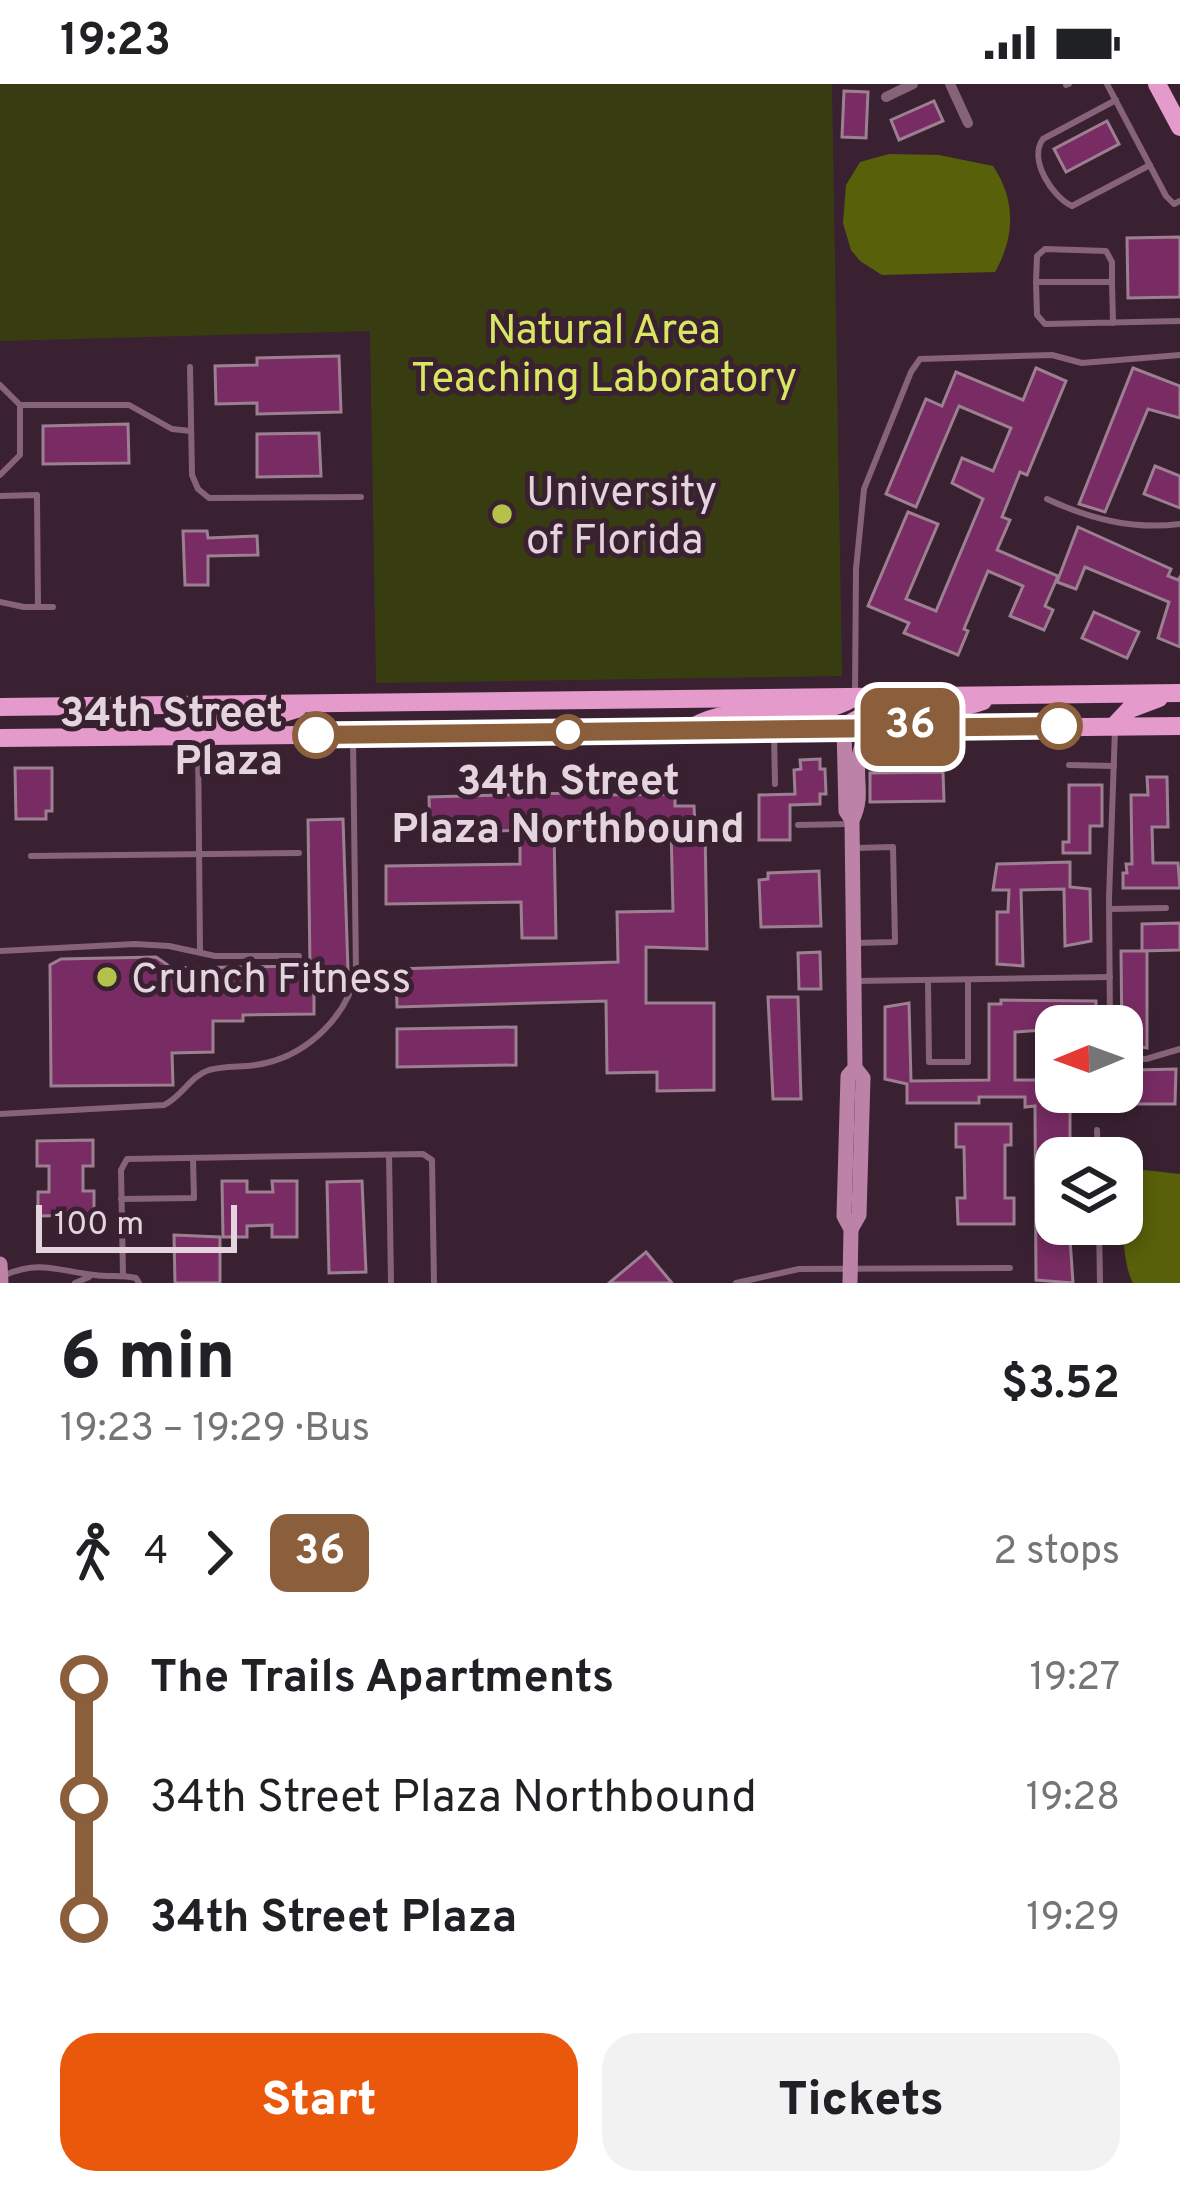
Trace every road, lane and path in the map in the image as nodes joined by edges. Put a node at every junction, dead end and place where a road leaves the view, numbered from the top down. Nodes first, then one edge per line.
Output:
1 (913, 84) edge
2 (950, 84) edge
3 (1107, 84) edge
4 (1157, 84) edge
5 (886, 97) dead end
6 (1116, 100) junction
7 (968, 123) dead end
8 (1180, 127) edge
9 (1150, 165) junction
10 (1177, 202) edge
11 (1180, 214) edge
12 (1112, 281) junction
13 (1036, 282) junction
14 (1180, 321) edge
15 (1113, 323) junction
16 (1180, 355) edge
17 (190, 367) dead end
18 (0, 386) edge
19 (20, 405) junction
20 (191, 430) junction
21 (0, 476) edge
22 (0, 496) edge
23 (361, 497) dead end
24 (1048, 499) dead end
25 (1180, 524) edge
26 (0, 602) edge
27 (38, 607) junction
28 (53, 607) dead end
29 (1175, 693) edge
30 (999, 695) junction
31 (855, 697) junction
32 (306, 704) junction
33 (0, 707) edge
34 (1115, 725) junction
35 (1180, 726) edge
36 (882, 727) junction
37 (931, 727) junction
38 (844, 728) junction
39 (774, 729) junction
40 (688, 730) junction
41 (353, 735) junction
42 (198, 736) junction
43 (0, 738) edge
44 (891, 760) junction
45 (856, 761) junction
46 (1069, 765) dead end
47 (1114, 766) junction
48 (775, 784) dead end
49 (852, 822) junction
50 (798, 825) dead end
51 (852, 848) junction
52 (299, 853) dead end
53 (198, 854) junction
54 (31, 856) dead end
55 (1166, 908) dead end
56 (1109, 909) junction
57 (853, 943) junction
58 (0, 951) edge
59 (200, 951) junction
60 (299, 956) dead end
61 (1109, 977) junction
62 (854, 981) junction
63 (928, 981) junction
64 (968, 981) junction
65 (1110, 1005) edge
66 (1180, 1049) edge
67 (1143, 1059) edge
68 (0, 1114) edge
69 (1097, 1130) dead end
70 (1097, 1137) edge
71 (388, 1154) junction
72 (194, 1158) junction
73 (122, 1199) junction
74 (1099, 1245) edge
75 (0, 1264) edge
76 (1010, 1268) dead end
77 (92, 1275) junction
78 (123, 1275) junction
79 (850, 1276) edge
80 (1, 1279) edge
81 (14, 1283) edge
82 (75, 1283) edge
83 (139, 1283) edge
84 (391, 1283) edge
85 (434, 1283) edge
86 (736, 1283) edge
87 (1100, 1283) edge

1 - 5 street
2 - 7 street
3 - 6 lane
4 - 8 main road
6 - 9 lane
6 - 9 lane
9 - 10 lane
10 - 11 lane
12 - 13 lane
12 - 13 lane
12 - 15 lane
13 - 15 lane
14 - 15 lane
16 - 31 lane
17 - 20 lane
18 - 19 lane
19 - 20 lane
19 - 21 lane
20 - 23 lane
22 - 27 lane
24 - 25 lane
26 - 27 lane
27 - 28 lane
29 - 30 main road
29 - 34 main road
30 - 31 main road
30 - 38 main road
31 - 32 main road
31 - 40 main road
32 - 33 main road
32 - 42 main road
34 - 35 main road
34 - 37 main road
34 - 47 lane
36 - 37 main road
36 - 38 main road
36 - 44 lane
36 - 45 street
37 - 44 lane
38 - 39 main road
38 - 49 street
39 - 40 main road
39 - 48 lane
40 - 41 main road
41 - 42 main road
41 - 68 lane
42 - 43 main road
42 - 53 lane
44 - 45 lane
45 - 49 street
46 - 47 lane
47 - 56 lane
49 - 50 lane
49 - 51 street
51 - 57 street
51 - 57 lane
52 - 53 lane
53 - 54 lane
53 - 59 lane
55 - 56 lane
56 - 61 lane
57 - 62 street
58 - 59 lane
59 - 60 lane
61 - 64 lane
61 - 65 lane
62 - 63 lane
62 - 79 street
63 - 64 lane
63 - 64 lane
66 - 67 lane
69 - 70 lane
71 - 72 lane
71 - 84 lane
71 - 85 lane
72 - 73 lane
72 - 73 lane
73 - 78 lane
74 - 87 lane
75 - 80 street
76 - 79 lane
77 - 78 lane
77 - 80 lane
77 - 82 lane
78 - 83 lane
79 - 86 lane
80 - 81 lane

